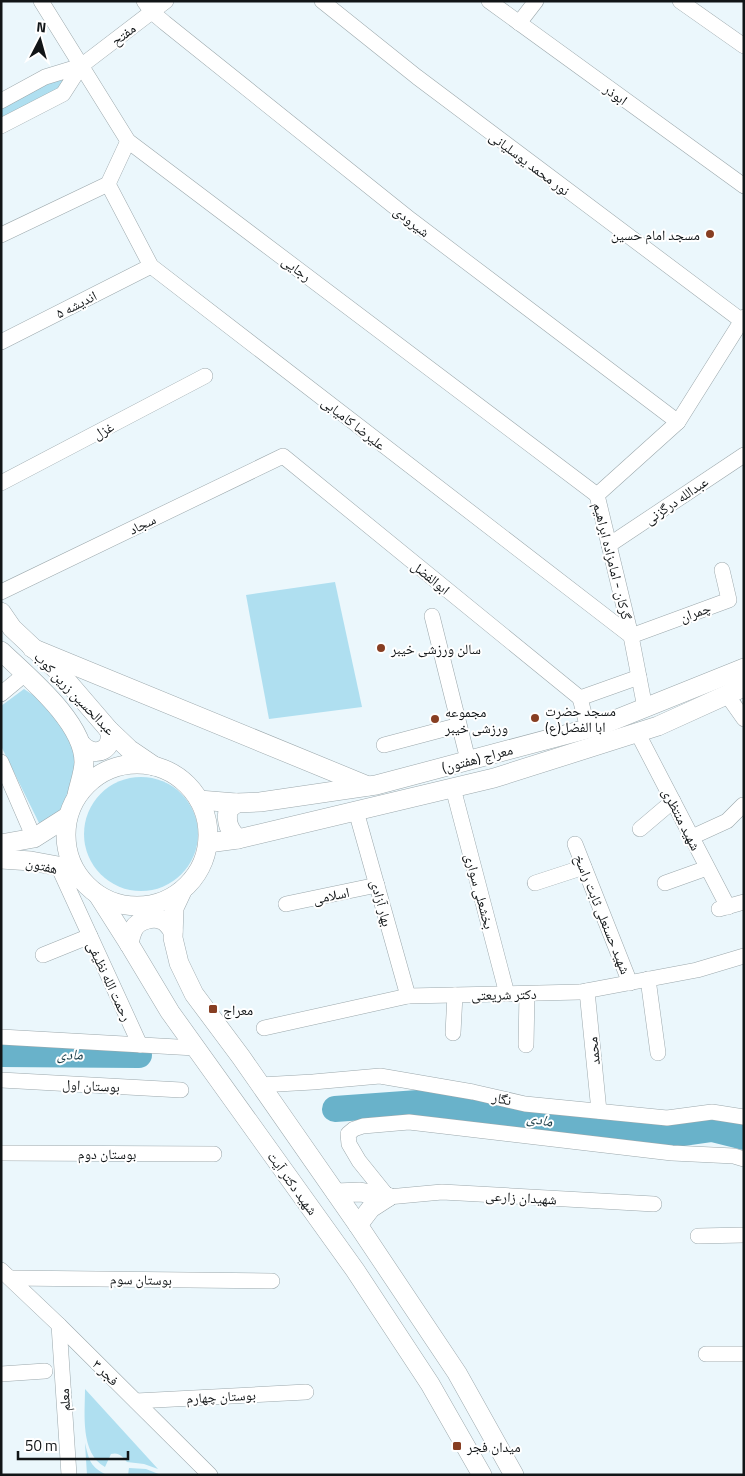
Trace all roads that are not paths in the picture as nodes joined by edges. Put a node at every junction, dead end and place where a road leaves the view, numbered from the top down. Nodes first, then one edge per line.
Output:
1 (41, 1) edge
2 (166, 1) edge
3 (322, 1) edge
4 (489, 1) edge
5 (536, 1) edge
6 (680, 1) edge
7 (148, 7) edge
8 (519, 23) junction
9 (744, 46) edge
10 (81, 66) junction
11 (1, 101) edge
12 (1, 126) edge
13 (128, 141) junction
14 (108, 184) junction
15 (744, 186) edge
16 (1, 236) edge
17 (150, 266) junction
18 (743, 319) edge
19 (1, 342) edge
20 (205, 376) dead end
21 (678, 422) junction
22 (283, 456) joint
23 (744, 456) edge
24 (1, 483) edge
25 (597, 495) junction
26 (609, 545) junction
27 (722, 570) dead end
28 (1, 592) edge
29 (1, 612) edge
30 (432, 616) dead end
31 (631, 636) junction
32 (32, 648) junction
33 (1, 651) edge
34 (744, 668) edge
35 (25, 674) junction
36 (639, 677) junction
37 (735, 691) edge
38 (1, 694) edge
39 (580, 698) junction
40 (645, 708) junction
41 (744, 719) edge
42 (452, 727) dead end
43 (588, 729) junction
44 (109, 730) junction
45 (637, 732) junction
46 (82, 745) junction
47 (384, 745) dead end
48 (468, 760) junction
49 (1, 762) edge
50 (155, 766) junction
51 (369, 786) junction
52 (453, 788) junction
53 (76, 797) junction
54 (199, 800) junction
55 (673, 801) junction
56 (236, 803) junction
57 (743, 805) edge
58 (356, 811) junction
59 (67, 817) junction
60 (640, 829) dead end
61 (692, 837) junction
62 (34, 838) junction
63 (238, 840) junction
64 (208, 843) junction
65 (1, 844) edge
66 (576, 844) dead end
67 (1, 859) edge
68 (58, 866) junction
69 (584, 867) junction
70 (707, 868) junction
71 (81, 880) junction
72 (535, 883) dead end
73 (665, 884) dead end
74 (377, 885) junction
75 (182, 891) junction
76 (98, 895) junction
77 (744, 902) edge
78 (286, 904) dead end
79 (173, 931) junction
80 (90, 936) junction
81 (129, 944) junction
82 (43, 955) dead end
83 (744, 956) edge
84 (648, 979) junction
85 (630, 983) junction
86 (587, 991) junction
87 (507, 994) junction
88 (527, 994) junction
89 (455, 995) junction
90 (408, 996) junction
91 (264, 1028) dead end
92 (453, 1033) dead end
93 (1, 1037) edge
94 (140, 1045) junction
95 (526, 1045) dead end
96 (195, 1048) junction
97 (658, 1053) dead end
98 (1, 1080) edge
99 (260, 1085) junction
100 (181, 1090) dead end
101 (599, 1111) junction
102 (744, 1117) edge
103 (1, 1153) edge
104 (214, 1154) dead end
105 (744, 1159) edge
106 (336, 1194) junction
107 (388, 1196) junction
108 (654, 1204) dead end
109 (358, 1225) junction
110 (744, 1235) edge
111 (698, 1236) dead end
112 (5, 1274) edge
113 (272, 1281) dead end
114 (59, 1325) junction
115 (706, 1354) dead end
116 (744, 1354) edge
117 (45, 1371) dead end
118 (1, 1374) edge
119 (306, 1392) dead end
120 (136, 1401) junction
121 (69, 1475) edge
122 (210, 1475) edge
123 (482, 1475) edge
124 (514, 1475) edge

1 - 10 street, رجایی
2 - 7 street, مفتح
3 - 18 street, نور محمد یوسلیانی
4 - 8 street, ابوذر
5 - 8 street
6 - 9 street
7 - 10 street, مفتح
7 - 21 street, شیرودی
8 - 15 street, ابوذر
10 - 11 street, مفتح
10 - 12 street, مفتح
10 - 13 street, رجایی
13 - 14 street
13 - 25 street, رجایی
14 - 16 street
14 - 17 street, علیرضا کامیابی
17 - 19 street, اندیشه ۵
17 - 31 street, علیرضا کامیابی
18 - 21 street, گرکان - امامزاده ابراهیم
20 - 24 street, غزل
21 - 25 street, گرکان - امامزاده ابراهیم
22 - 28 street, سجاد
22 - 39 street, ابوالفضل
23 - 26 street, عبدالله درگزنی
25 - 26 street, گرکان - امامزاده ابراهیم
26 - 31 street, گرکان - امامزاده ابراهیم
27 - 31 street, چمران
29 - 32 main road, عبدالحسین زرین کوب
30 - 48 street
31 - 36 street, گرکان - امامزاده ابراهیم
32 - 44 main road, عبدالحسین زرین کوب
32 - 51 main road
33 - 35 main road, عبدالحسین زرین کوب
34 - 40 main road, معراج (هفتون)
35 - 38 street
35 - 46 main road, عبدالحسین زرین کوب
36 - 39 street
36 - 40 street, گرکان - امامزاده ابراهیم
37 - 41 street
37 - 45 main road, معراج (هفتون)
39 - 43 street
40 - 43 main road, معراج (هفتون)
42 - 47 street
43 - 48 main road, معراج (هفتون)
44 - 46 main road
44 - 50 main road, عبدالحسین زرین کوب
45 - 52 main road, معراج (هفتون)
45 - 55 street, شهید منتظری
46 - 53 main road, عبدالحسین زرین کوب
48 - 51 main road, معراج (هفتون)
49 - 62 street
50 - 53 main road
50 - 54 main road
51 - 56 main road, معراج (هفتون)
52 - 58 main road, معراج (هفتون)
52 - 87 street, بخشعلی سواری
53 - 59 main road
54 - 56 main road, معراج (هفتون)
54 - 64 main road
55 - 60 street
55 - 61 street, شهید منتظری
56 - 63 main road
57 - 61 street
58 - 63 main road, معراج (هفتون)
58 - 74 street, بهار آزادی
59 - 62 main road
59 - 71 main road
61 - 70 street, شهید منتظری
62 - 65 main road
63 - 64 main road, معراج (هفتون)
64 - 75 main road
66 - 69 street, شهید حسنعلی ثابت راسخ
67 - 68 main road, هفتون
68 - 71 main road, هفتون
68 - 80 street, رحمت الله نظیفی
69 - 72 street
69 - 85 street, شهید حسنعلی ثابت راسخ
70 - 73 street
70 - 77 street, شهید منتظری
71 - 76 main road
74 - 78 street, اسلامی
74 - 90 street, بهار آزادی
75 - 76 main road
75 - 79 main road, شهید دکتر آیت
76 - 81 main road, شهید دکتر آیت
79 - 81 main road
79 - 99 main road, شهید دکتر آیت
80 - 82 street
80 - 94 street, رحمت الله نظیفی
81 - 96 main road, شهید دکتر آیت
83 - 84 street, دکتر شریعتی
84 - 85 street, دکتر شریعتی
84 - 97 street
85 - 86 street, دکتر شریعتی
86 - 88 street, دکتر شریعتی
86 - 101 street, محمد
87 - 88 street, دکتر شریعتی
87 - 89 street, دکتر شریعتی
88 - 95 street
89 - 90 street, دکتر شریعتی
89 - 92 street
90 - 91 street, دکتر شریعتی
93 - 94 street
94 - 96 street
96 - 123 main road, شهید دکتر آیت
98 - 100 street, بوستان اول
99 - 101 street, نگار
99 - 106 main road, شهید دکتر آیت
101 - 102 street, نگار
103 - 104 street, بوستان دوم
105 - 107 street
106 - 107 main road
106 - 109 main road, شهید دکتر آیت
107 - 108 street, شهیدان زارعی
107 - 109 main road
109 - 124 main road, شهید دکتر آیت
110 - 111 street
112 - 113 street, بوستان سوم
112 - 114 street, فجر ۳
114 - 120 street, فجر ۳
114 - 121 street, معلم
115 - 116 street
117 - 118 street
119 - 120 street, بوستان چهارم
120 - 122 street, فجر ۳

